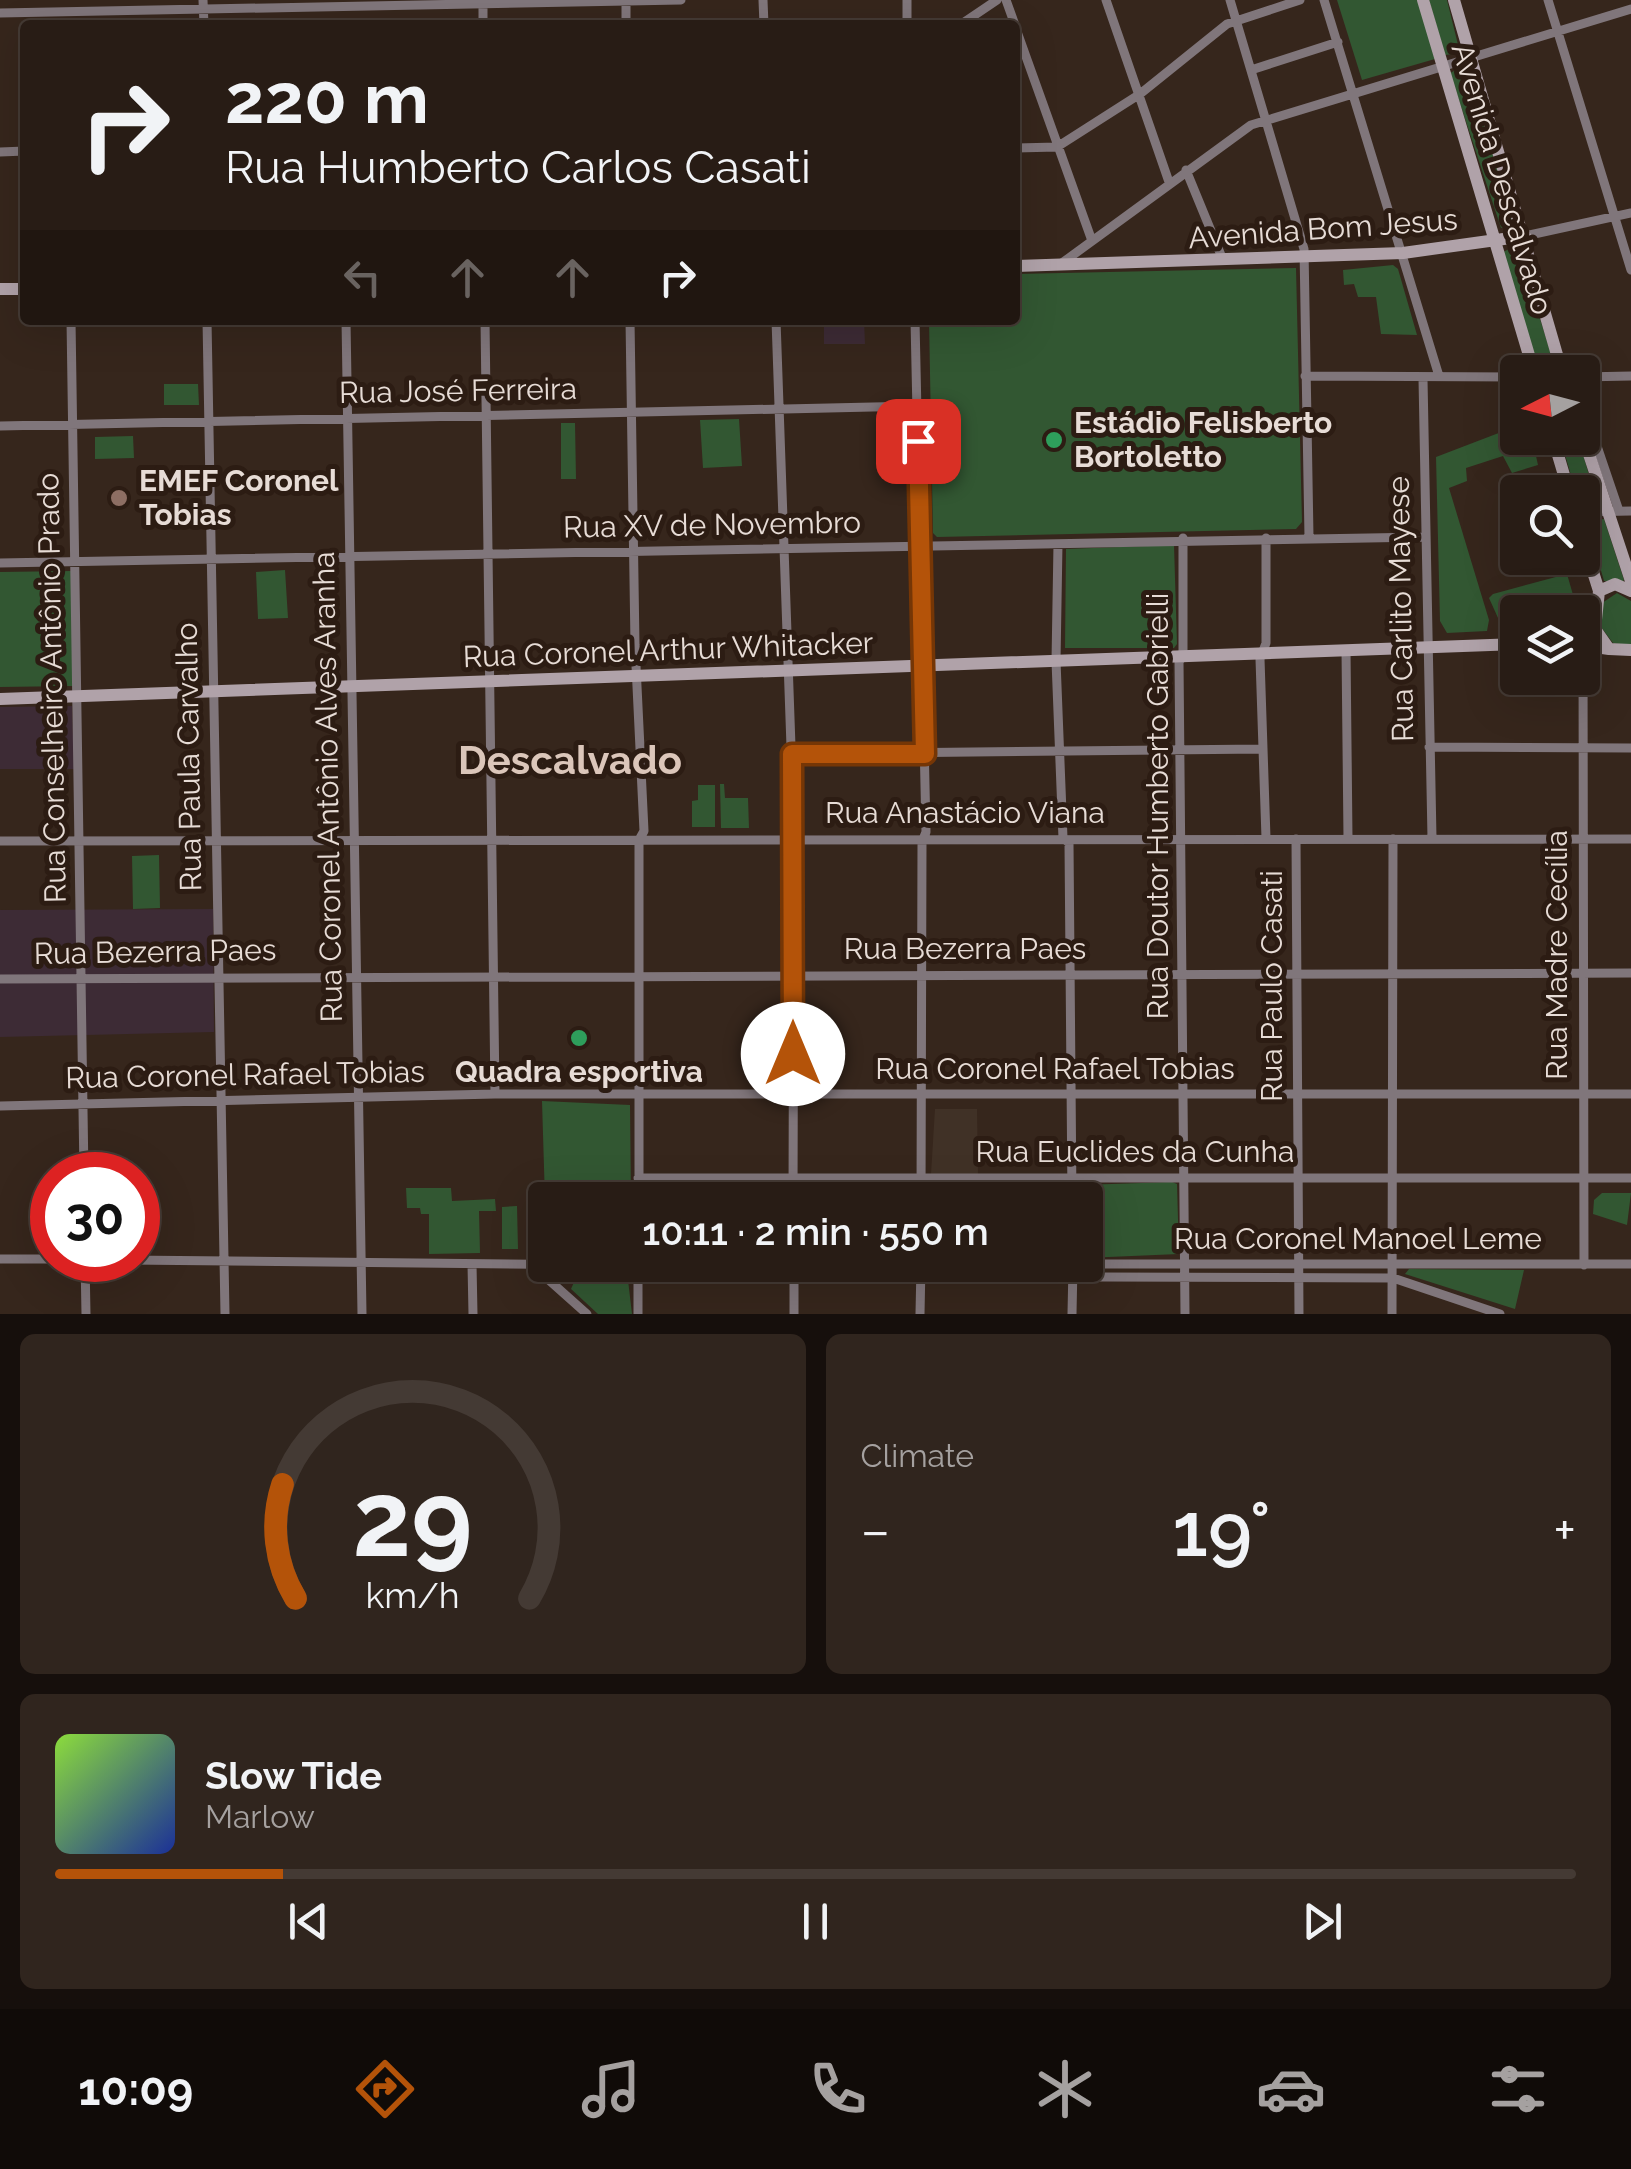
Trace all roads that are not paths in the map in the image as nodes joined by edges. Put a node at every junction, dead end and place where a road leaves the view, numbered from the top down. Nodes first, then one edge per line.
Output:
1 (22, 0) edge
2 (96, 0) edge
3 (680, 0) edge
4 (997, 0) edge
5 (1106, 0) edge
6 (1230, 0) edge
7 (1300, 0) edge
8 (1324, 0) edge
9 (1423, 0) edge
10 (1454, 0) edge
11 (1548, 0) edge
12 (626, 1) edge
13 (484, 3) edge
14 (292, 4) edge
15 (387, 4) edge
16 (203, 6) edge
17 (1631, 9) edge
18 (341, 10) junction
19 (0, 12) edge
20 (22, 12) junction
21 (66, 12) junction
22 (96, 12) junction
23 (66, 20) edge
24 (341, 20) edge
25 (967, 20) edge
26 (1236, 21) junction
27 (1557, 32) junction
28 (1020, 40) edge
29 (1338, 42) junction
30 (1470, 56) junction
31 (1442, 65) junction
32 (1251, 70) junction
33 (1353, 92) junction
34 (1140, 94) junction
35 (1266, 118) junction
36 (1057, 147) junction
37 (1020, 148) edge
38 (1186, 170) junction
39 (1169, 182) junction
40 (1631, 213) edge
41 (1616, 216) junction
42 (1525, 236) junction
43 (1091, 238) junction
44 (1495, 241) junction
45 (1402, 254) junction
46 (1304, 259) junction
47 (1224, 262) junction
48 (1020, 266) edge
49 (1059, 266) junction
50 (1631, 270) edge
51 (71, 325) edge
52 (207, 325) edge
53 (346, 325) edge
54 (485, 325) edge
55 (630, 325) edge
56 (776, 325) edge
57 (914, 325) edge
58 (1529, 355) edge
59 (1557, 355) edge
60 (1305, 376) junction
61 (1439, 376) junction
62 (1631, 376) edge
63 (1600, 377) edge
64 (1423, 378) junction
65 (1500, 378) edge
66 (917, 406) junction
67 (778, 408) junction
68 (632, 413) junction
69 (486, 416) junction
70 (346, 419) junction
71 (210, 421) junction
72 (74, 424) junction
73 (0, 426) edge
74 (1591, 455) edge
75 (1598, 455) edge
76 (1600, 511) edge
77 (1614, 511) junction
78 (1631, 511) edge
79 (1309, 537) junction
80 (1424, 537) junction
81 (1184, 538) junction
82 (1266, 538) junction
83 (1058, 544) junction
84 (920, 546) junction
85 (784, 548) junction
86 (635, 553) junction
87 (488, 554) junction
88 (349, 556) junction
89 (210, 559) junction
90 (76, 561) junction
91 (0, 564) edge
92 (1594, 575) edge
93 (1631, 581) edge
94 (1599, 591) junction
95 (1631, 591) edge
96 (1599, 595) edge
97 (1600, 636) edge
98 (1500, 645) edge
99 (1426, 647) junction
100 (1600, 647) edge
101 (1610, 649) junction
102 (1346, 650) junction
103 (1631, 650) edge
104 (1264, 652) junction
105 (1183, 657) junction
106 (1056, 660) junction
107 (924, 666) junction
108 (789, 670) junction
109 (636, 677) junction
110 (490, 682) junction
111 (352, 686) junction
112 (212, 690) junction
113 (1583, 695) edge
114 (78, 696) junction
115 (0, 699) edge
116 (1429, 747) junction
117 (1582, 748) junction
118 (1631, 748) edge
119 (1262, 749) junction
120 (1181, 752) junction
121 (1059, 753) junction
122 (792, 754) junction
123 (925, 754) junction
124 (492, 838) junction
125 (792, 838) junction
126 (1063, 838) junction
127 (1266, 838) junction
128 (1348, 838) junction
129 (1432, 838) junction
130 (1183, 839) junction
131 (1296, 839) junction
132 (1393, 839) junction
133 (1582, 839) junction
134 (1631, 839) edge
135 (0, 840) edge
136 (216, 840) junction
137 (638, 840) junction
138 (80, 841) junction
139 (354, 841) junction
140 (922, 842) junction
141 (1070, 972) junction
142 (1581, 972) junction
143 (1183, 973) junction
144 (1296, 973) junction
145 (1395, 973) junction
146 (1631, 973) edge
147 (494, 974) junction
148 (920, 974) junction
149 (356, 975) junction
150 (637, 975) junction
151 (793, 975) junction
152 (80, 977) junction
153 (218, 977) junction
154 (0, 979) edge
155 (1394, 1092) junction
156 (921, 1093) junction
157 (494, 1094) junction
158 (793, 1094) junction
159 (1072, 1094) junction
160 (1184, 1094) junction
161 (1297, 1094) junction
162 (1583, 1094) junction
163 (1631, 1094) edge
164 (638, 1095) junction
165 (359, 1096) junction
166 (220, 1099) junction
167 (82, 1104) junction
168 (0, 1106) edge
169 (83, 1152) edge
170 (793, 1177) junction
171 (920, 1177) junction
172 (1184, 1177) junction
173 (1298, 1177) junction
174 (638, 1178) junction
175 (1071, 1178) junction
176 (1394, 1178) junction
177 (1631, 1178) edge
178 (1583, 1180) junction
179 (638, 1182) edge
180 (793, 1182) edge
181 (920, 1182) edge
182 (1071, 1182) edge
183 (0, 1259) edge
184 (30, 1259) edge
185 (160, 1261) edge
186 (224, 1262) junction
187 (361, 1262) junction
188 (1185, 1263) junction
189 (472, 1264) junction
190 (1103, 1264) edge
191 (1394, 1264) junction
192 (1584, 1264) junction
193 (1631, 1264) edge
194 (528, 1265) edge
195 (1298, 1265) junction
196 (1185, 1277) junction
197 (1298, 1277) junction
198 (1103, 1278) edge
199 (1394, 1278) junction
200 (85, 1282) edge
201 (552, 1282) edge
202 (638, 1282) edge
203 (794, 1282) edge
204 (921, 1282) edge
205 (1073, 1282) edge
206 (86, 1314) edge
207 (224, 1314) edge
208 (362, 1314) edge
209 (474, 1314) edge
210 (587, 1314) edge
211 (638, 1314) edge
212 (794, 1314) edge
213 (920, 1314) edge
214 (1072, 1314) edge
215 (1185, 1314) edge
216 (1299, 1314) edge
217 (1392, 1314) edge
218 (1500, 1314) edge

1 - 20 street
2 - 22 street
3 - 12 street
4 - 25 street
5 - 34 street
6 - 26 street
7 - 26 street
8 - 29 street
9 - 31 main road, Avenida Descalvado
10 - 30 main road, Avenida Descalvado
11 - 27 street
12 - 13 street
13 - 15 street
14 - 16 street
14 - 18 street
15 - 18 street
16 - 22 street
17 - 27 street
18 - 24 street
19 - 20 street
20 - 21 street
21 - 22 street
21 - 23 street
26 - 32 street
26 - 34 street
27 - 30 street
27 - 41 street
28 - 36 street
29 - 32 street
29 - 33 street
30 - 31 street
30 - 42 main road, Avenida Descalvado
31 - 33 street
31 - 44 main road, Avenida Descalvado
32 - 35 street
33 - 35 street
33 - 45 street
34 - 36 street
34 - 39 street
35 - 38 street
35 - 46 street
36 - 37 street
36 - 43 street
38 - 39 street
38 - 47 street
39 - 43 street
40 - 41 street, Avenida Bom Jesus
41 - 42 street, Avenida Bom Jesus
41 - 50 street
42 - 44 main road, Avenida Bom Jesus
42 - 59 main road, Avenida Descalvado
43 - 49 street
44 - 45 main road, Avenida Bom Jesus
44 - 58 main road, Avenida Descalvado
45 - 46 main road, Avenida Bom Jesus
45 - 61 street
46 - 47 main road, Avenida Bom Jesus
46 - 60 street
47 - 49 main road, Avenida Bom Jesus
48 - 49 main road, Avenida Bom Jesus
51 - 72 street, Rua Conselheiro Antônio Prado
52 - 71 street, Rua Paula Carvalho
53 - 70 street, Rua Coronel Antônio Alves Aranha
54 - 69 street
55 - 68 street
56 - 67 street
57 - 66 street
60 - 64 street
60 - 79 street
61 - 64 street
61 - 65 street
62 - 63 street
64 - 80 street, Rua Carlito Mayese
66 - 67 street, Rua José Ferreira
66 - 84 street
67 - 68 street, Rua José Ferreira
67 - 85 street
68 - 69 street, Rua José Ferreira
68 - 86 street
69 - 70 street, Rua José Ferreira
69 - 87 street
70 - 71 street, Rua José Ferreira
70 - 88 street, Rua Coronel Antônio Alves Aranha
71 - 72 street, Rua José Ferreira
71 - 89 street, Rua Paula Carvalho
72 - 73 street, Rua José Ferreira
72 - 90 street, Rua Conselheiro Antônio Prado
74 - 77 main road
75 - 77 street
76 - 77 street
77 - 78 street
77 - 93 main road
79 - 80 street, Rua XV de Novembro
79 - 82 street, Rua XV de Novembro
80 - 99 street, Rua Carlito Mayese
81 - 82 street, Rua XV de Novembro
81 - 83 street, Rua XV de Novembro
81 - 105 street, Rua Doutor Humberto Gabrielli
82 - 104 street
83 - 84 street, Rua XV de Novembro
83 - 106 street
84 - 85 street, Rua XV de Novembro
84 - 107 street
85 - 86 street, Rua XV de Novembro
85 - 108 street
86 - 87 street, Rua XV de Novembro
86 - 109 street
87 - 88 street, Rua XV de Novembro
87 - 110 street
88 - 89 street, Rua XV de Novembro
88 - 111 street, Rua Coronel Antônio Alves Aranha
89 - 90 street, Rua XV de Novembro
89 - 112 street, Rua Paula Carvalho
90 - 91 street, Rua XV de Novembro
90 - 114 street, Rua Conselheiro Antônio Prado
92 - 94 main road
94 - 95 main road
94 - 96 main road
97 - 101 main road
98 - 99 main road, Rua Coronel Arthur Whitacker
99 - 102 main road, Rua Coronel Arthur Whitacker
99 - 116 street, Rua Carlito Mayese
100 - 101 main road
101 - 103 main road
102 - 104 main road, Rua Coronel Arthur Whitacker
102 - 128 street
104 - 105 main road, Rua Coronel Arthur Whitacker
104 - 119 street
105 - 106 main road, Rua Coronel Arthur Whitacker
105 - 120 street, Rua Doutor Humberto Gabrielli
106 - 107 main road, Rua Coronel Arthur Whitacker
106 - 121 street
107 - 108 main road, Rua Coronel Arthur Whitacker
107 - 123 street
108 - 109 main road, Rua Coronel Arthur Whitacker
108 - 122 street
109 - 110 main road, Rua Coronel Arthur Whitacker
109 - 137 street
110 - 111 main road, Rua Coronel Arthur Whitacker
110 - 124 street
111 - 112 main road, Rua Coronel Arthur Whitacker
111 - 139 street, Rua Coronel Antônio Alves Aranha
112 - 114 main road, Rua Coronel Arthur Whitacker
112 - 136 street, Rua Paula Carvalho
113 - 117 street, Rua Madre Cecília
114 - 115 main road, Rua Coronel Arthur Whitacker
114 - 138 street, Rua Conselheiro Antônio Prado
116 - 117 street
116 - 129 street, Rua Carlito Mayese
117 - 118 street
117 - 133 street, Rua Madre Cecília
119 - 120 street
119 - 127 street
120 - 121 street
120 - 130 street, Rua Doutor Humberto Gabrielli
121 - 123 street
121 - 126 street
122 - 123 street
122 - 125 street
123 - 140 street
124 - 137 street, Rua Anastácio Viana
124 - 139 street, Rua Anastácio Viana
124 - 147 street
125 - 137 street, Rua Anastácio Viana
125 - 140 street, Rua Anastácio Viana
125 - 151 street
126 - 130 street, Rua Anastácio Viana
126 - 140 street, Rua Anastácio Viana
126 - 141 street
127 - 130 street, Rua Anastácio Viana
127 - 131 street, Rua Anastácio Viana
128 - 131 street, Rua Anastácio Viana
128 - 132 street, Rua Anastácio Viana
129 - 132 street, Rua Anastácio Viana
129 - 133 street, Rua Anastácio Viana
130 - 143 street, Rua Doutor Humberto Gabrielli
131 - 144 street, Rua Paulo Casati
132 - 145 street
133 - 134 street, Rua Anastácio Viana
133 - 142 street, Rua Madre Cecília
135 - 138 street, Rua Anastácio Viana
136 - 138 street, Rua Anastácio Viana
136 - 139 street, Rua Anastácio Viana
136 - 153 street, Rua Paula Carvalho
137 - 150 street
138 - 152 street, Rua Conselheiro Antônio Prado
139 - 149 street, Rua Coronel Antônio Alves Aranha
140 - 148 street
141 - 143 street, Rua Bezerra Paes
141 - 148 street, Rua Bezerra Paes
141 - 159 street
142 - 145 street, Rua Bezerra Paes
142 - 146 street, Rua Bezerra Paes
142 - 162 street, Rua Madre Cecília
143 - 144 street, Rua Bezerra Paes
143 - 160 street, Rua Doutor Humberto Gabrielli
144 - 145 street, Rua Bezerra Paes
144 - 161 street, Rua Paulo Casati
145 - 155 street
147 - 149 street, Rua Bezerra Paes
147 - 150 street, Rua Bezerra Paes
147 - 157 street
148 - 151 street, Rua Bezerra Paes
148 - 156 street
149 - 153 street, Rua Bezerra Paes
149 - 165 street, Rua Coronel Antônio Alves Aranha
150 - 151 street, Rua Bezerra Paes
150 - 164 street
151 - 158 street
152 - 153 street, Rua Bezerra Paes
152 - 154 street, Rua Bezerra Paes
152 - 167 street, Rua Conselheiro Antônio Prado
153 - 166 street, Rua Paula Carvalho
155 - 161 street, Rua Coronel Rafael Tobias
155 - 162 street, Rua Coronel Rafael Tobias
155 - 176 street
156 - 158 street, Rua Coronel Rafael Tobias
156 - 159 street, Rua Coronel Rafael Tobias
156 - 171 street
157 - 164 street, Rua Coronel Rafael Tobias
157 - 165 street, Rua Coronel Rafael Tobias
158 - 164 street, Rua Coronel Rafael Tobias
158 - 170 street
159 - 160 street, Rua Coronel Rafael Tobias
159 - 175 street
160 - 161 street, Rua Coronel Rafael Tobias
160 - 172 street, Rua Doutor Humberto Gabrielli
161 - 173 street, Rua Paulo Casati
162 - 163 street, Rua Coronel Rafael Tobias
162 - 178 street, Rua Madre Cecília
164 - 174 street
165 - 166 street, Rua Coronel Rafael Tobias
165 - 187 street, Rua Coronel Antônio Alves Aranha
166 - 167 street, Rua Coronel Rafael Tobias
166 - 186 street, Rua Paula Carvalho
167 - 168 street, Rua Coronel Rafael Tobias
167 - 169 street, Rua Conselheiro Antônio Prado
170 - 171 street, Rua Euclides da Cunha
170 - 174 street, Rua Euclides da Cunha
170 - 180 street
171 - 175 street, Rua Euclides da Cunha
171 - 181 street
172 - 173 street, Rua Euclides da Cunha
172 - 175 street, Rua Euclides da Cunha
172 - 188 street, Rua Doutor Humberto Gabrielli
173 - 176 street, Rua Euclides da Cunha
173 - 195 street, Rua Paulo Casati
174 - 179 street
175 - 182 street
176 - 178 street, Rua Euclides da Cunha
176 - 191 street
177 - 178 street, Rua Euclides da Cunha
178 - 192 street, Rua Madre Cecília
183 - 184 street
185 - 186 street, Rua Coronel Manoel Leme
186 - 187 street, Rua Coronel Manoel Leme
186 - 207 street, Rua Paula Carvalho
187 - 189 street, Rua Coronel Manoel Leme
187 - 208 street, Rua Coronel Antônio Alves Aranha
188 - 190 street, Rua Coronel Manoel Leme
188 - 195 street, Rua Coronel Manoel Leme
188 - 196 street, Rua Doutor Humberto Gabrielli
189 - 194 street, Rua Coronel Manoel Leme
189 - 209 street
191 - 192 street, Rua Coronel Manoel Leme
191 - 195 street, Rua Coronel Manoel Leme
191 - 199 street
192 - 193 street, Rua Coronel Manoel Leme
195 - 197 street, Rua Paulo Casati
196 - 197 street, Rua Coronel Manoel Leme
196 - 198 street, Rua Coronel Manoel Leme
196 - 215 street, Rua Doutor Humberto Gabrielli
197 - 199 street, Rua Coronel Manoel Leme
197 - 216 street, Rua Paulo Casati
199 - 217 street
199 - 218 street, Rua Coronel Manoel Leme
200 - 206 street
201 - 210 street
202 - 211 street
203 - 212 street
204 - 213 street
205 - 214 street

